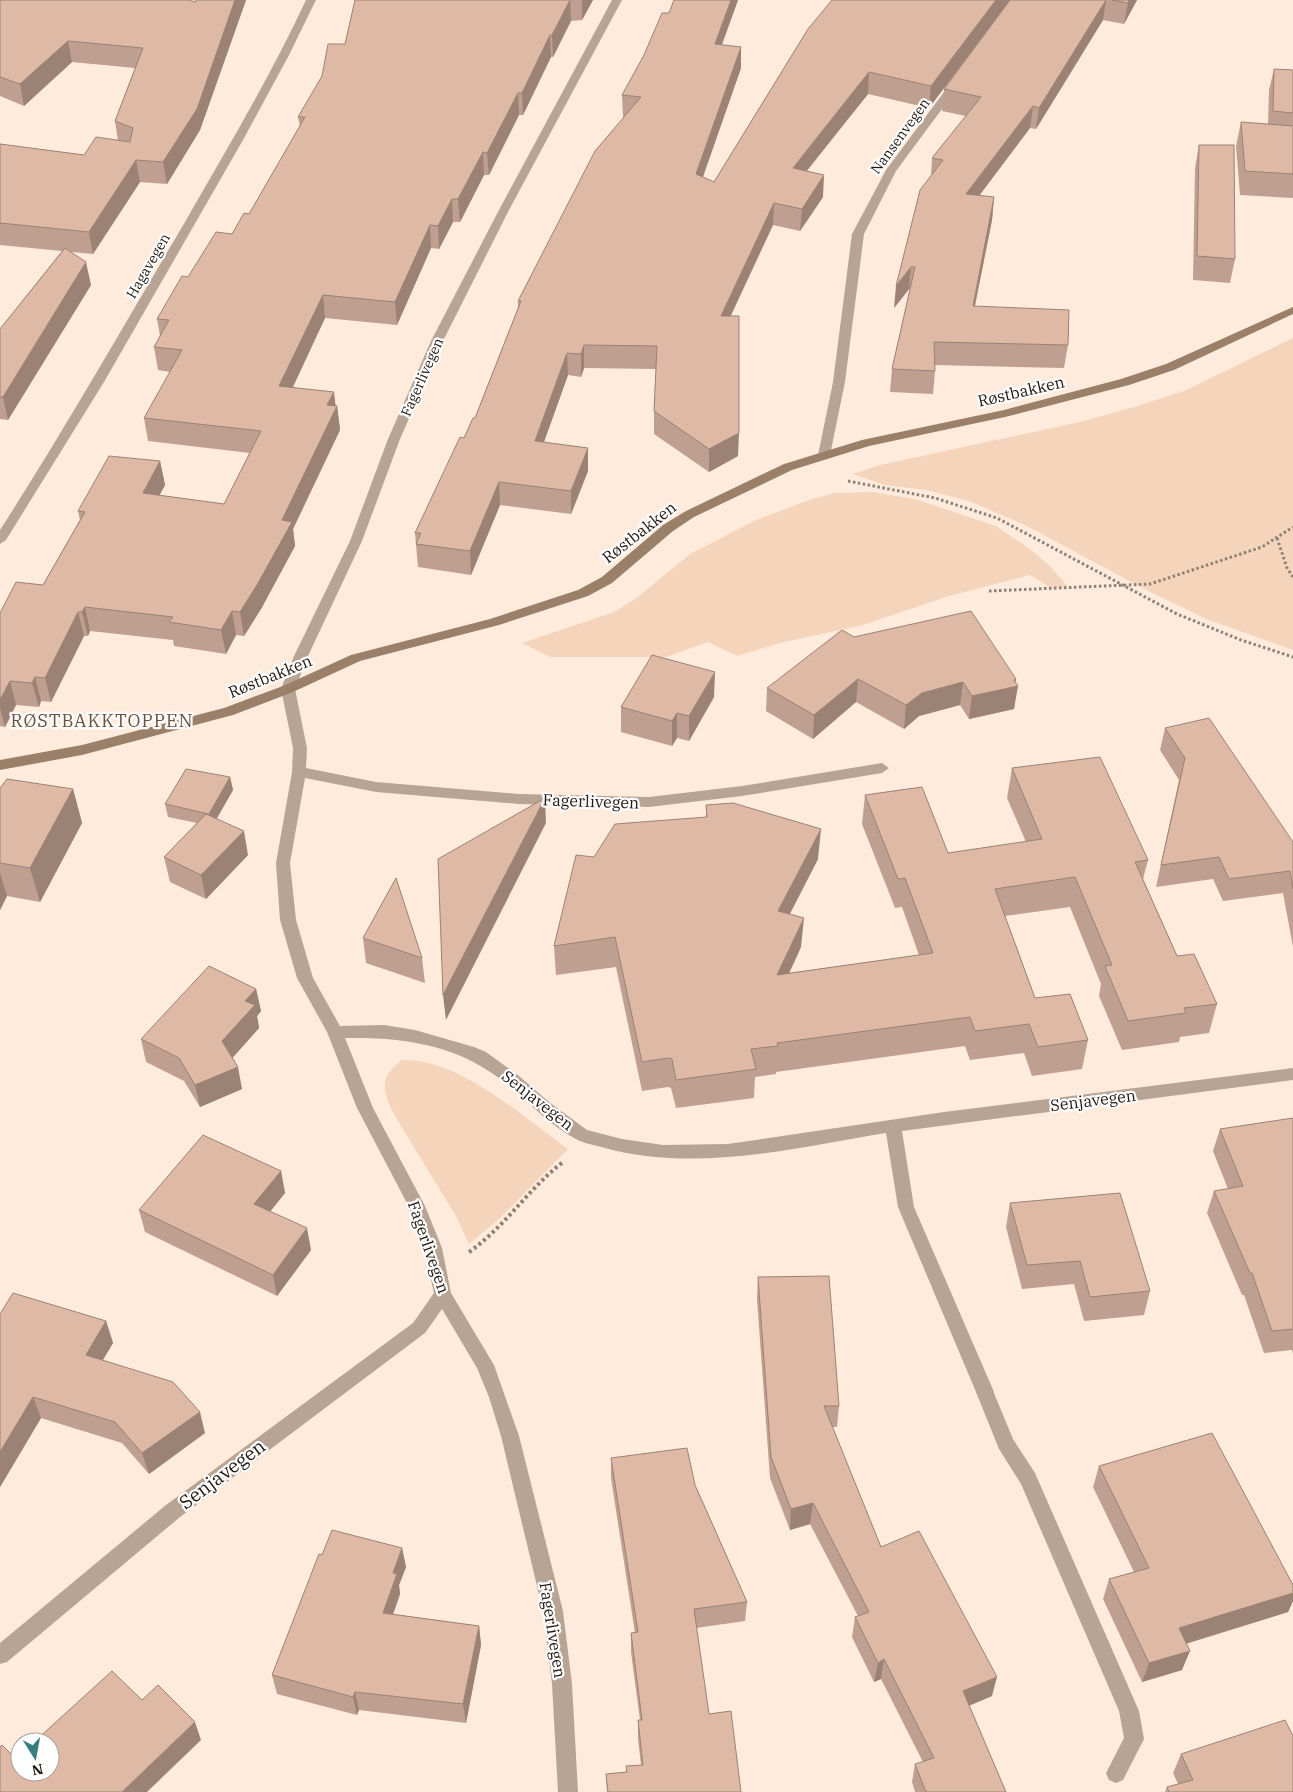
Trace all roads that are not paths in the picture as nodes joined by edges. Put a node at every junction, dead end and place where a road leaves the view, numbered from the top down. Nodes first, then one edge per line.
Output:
1 (311, 0) edge
2 (617, 0) edge
3 (963, 74) edge
4 (1293, 310) edge
5 (824, 455) junction
6 (0, 540) edge
7 (288, 689) junction
8 (0, 764) edge
9 (882, 768) dead end
10 (300, 772) junction
11 (335, 1032) junction
12 (1293, 1074) edge
13 (893, 1127) junction
14 (443, 1294) junction
15 (0, 1655) edge
16 (1116, 1773) dead end
17 (568, 1792) edge

1 - 6 street, Hagavegen
2 - 7 street, Fagerlivegen
3 - 5 street, Nansenvegen
4 - 5 street, Røstbakken
5 - 7 street, Røstbakken
7 - 8 street, Røstbakken
7 - 10 street, Fagerlivegen
9 - 10 street, Fagerlivegen
10 - 11 street, Fagerlivegen
11 - 13 street, Senjavegen
11 - 14 street, Fagerlivegen
12 - 13 street, Senjavegen
13 - 16 street
14 - 15 street, Senjavegen
14 - 17 street, Fagerlivegen

